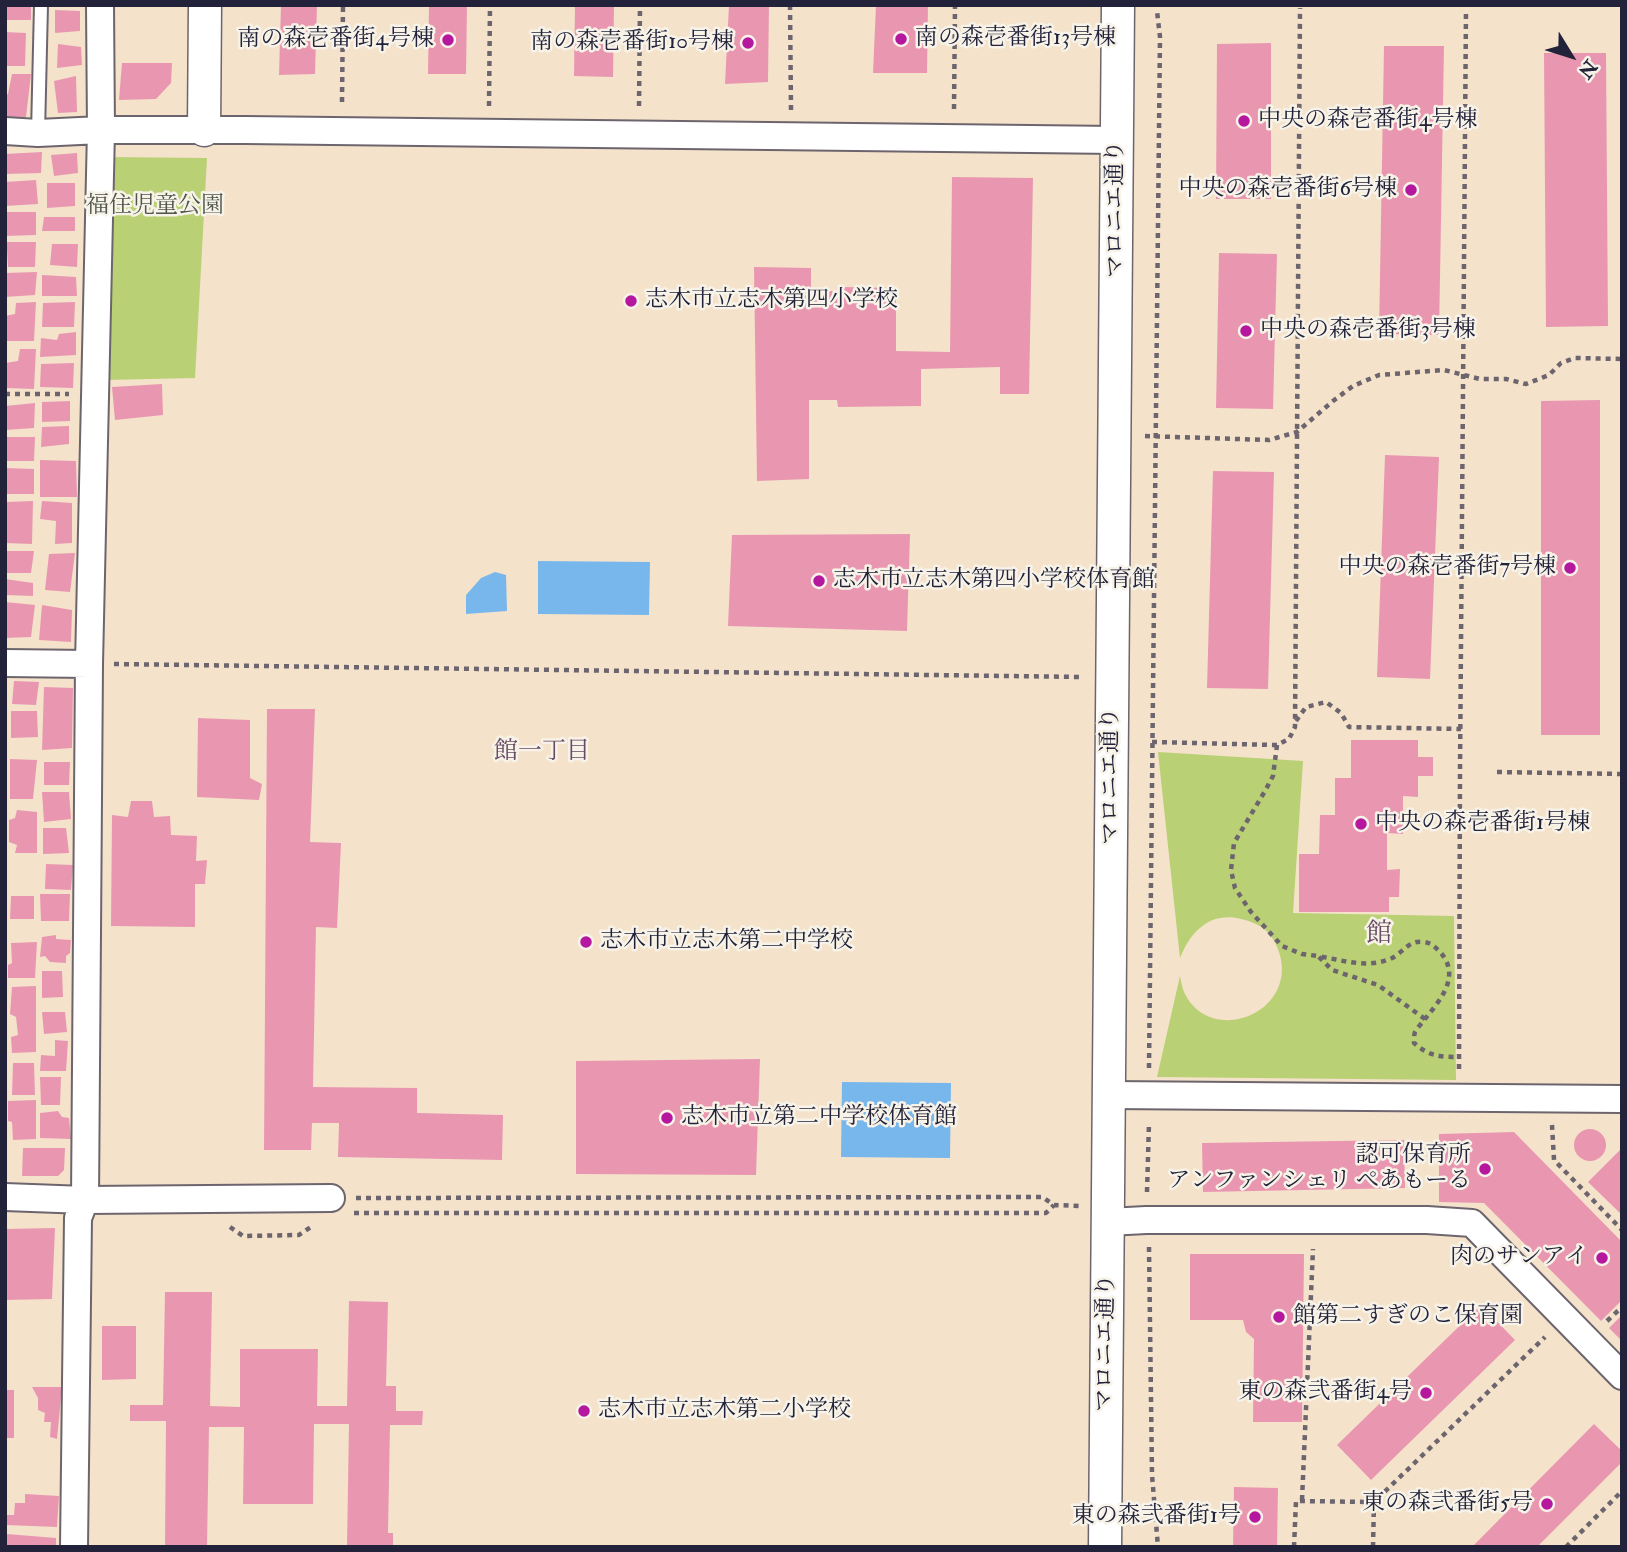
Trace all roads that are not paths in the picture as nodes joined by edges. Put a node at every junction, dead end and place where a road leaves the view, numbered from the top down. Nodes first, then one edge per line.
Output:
1 (41, 5) edge
2 (100, 5) edge
3 (205, 5) edge
4 (1118, 5) edge
5 (101, 130) junction
6 (204, 130) junction
7 (5, 131) edge
8 (38, 133) junction
9 (1117, 140) junction
10 (5, 663) edge
11 (89, 664) junction
12 (1109, 1095) junction
13 (1622, 1100) edge
14 (5, 1197) edge
15 (85, 1200) junction
16 (339, 1205) road end
17 (1096, 1214) junction
18 (1622, 1376) edge
19 (74, 1547) edge
20 (1105, 1547) edge

1 - 8 lane
2 - 5 street
3 - 6 street
4 - 9 street, マロニエ通り
5 - 6 street
5 - 8 street
5 - 11 street
6 - 9 street
7 - 8 street
9 - 12 street, マロニエ通り
10 - 11 street
11 - 15 street
12 - 13 street
12 - 17 street, マロニエ通り
14 - 15 street
15 - 16 street
15 - 19 street
17 - 18 street
17 - 20 street, マロニエ通り

